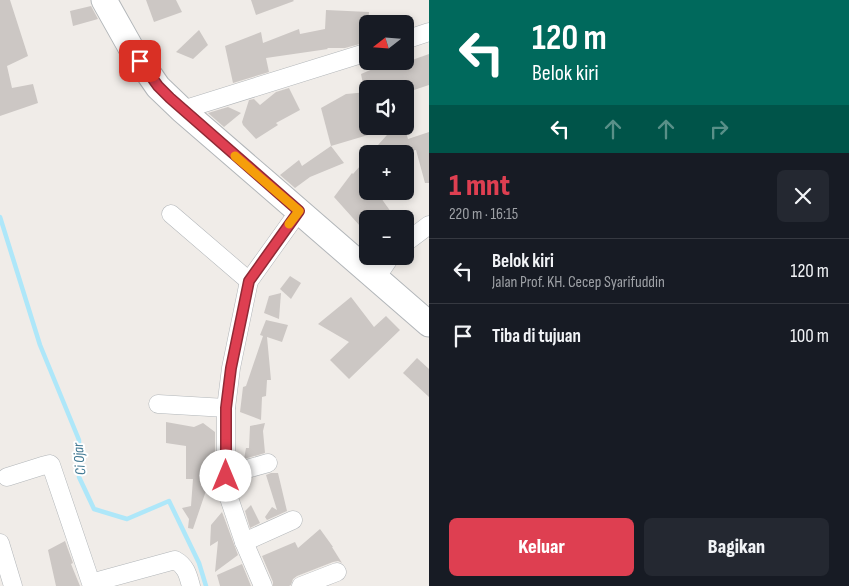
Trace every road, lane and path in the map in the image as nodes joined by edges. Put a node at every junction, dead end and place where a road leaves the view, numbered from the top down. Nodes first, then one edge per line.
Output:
1 (104, 0) edge
2 (429, 32) edge
3 (414, 37) edge
4 (359, 55) edge
5 (182, 110) junction
6 (299, 211) junction
7 (171, 214) dead end
8 (429, 225) edge
9 (414, 236) edge
10 (385, 265) edge
11 (376, 278) junction
12 (249, 281) junction
13 (429, 324) edge
14 (158, 404) dead end
15 (226, 408) junction
16 (268, 463) dead end
17 (226, 476) junction
18 (7, 478) dead end
19 (293, 520) dead end
20 (244, 542) junction
21 (0, 543) edge
22 (337, 572) dead end
23 (92, 585) edge
24 (13, 586) edge
25 (191, 586) edge
26 (263, 586) edge
27 (301, 586) edge

1 - 5 main road
2 - 3 street
4 - 5 street
5 - 6 main road
6 - 11 main road
6 - 12 street
7 - 12 street
8 - 9 street
10 - 11 street
11 - 13 main road
12 - 15 street
14 - 15 street
15 - 17 street
16 - 17 street
17 - 20 street
18 - 23 street
19 - 20 street
20 - 26 street
21 - 24 street
22 - 27 street
23 - 25 street

